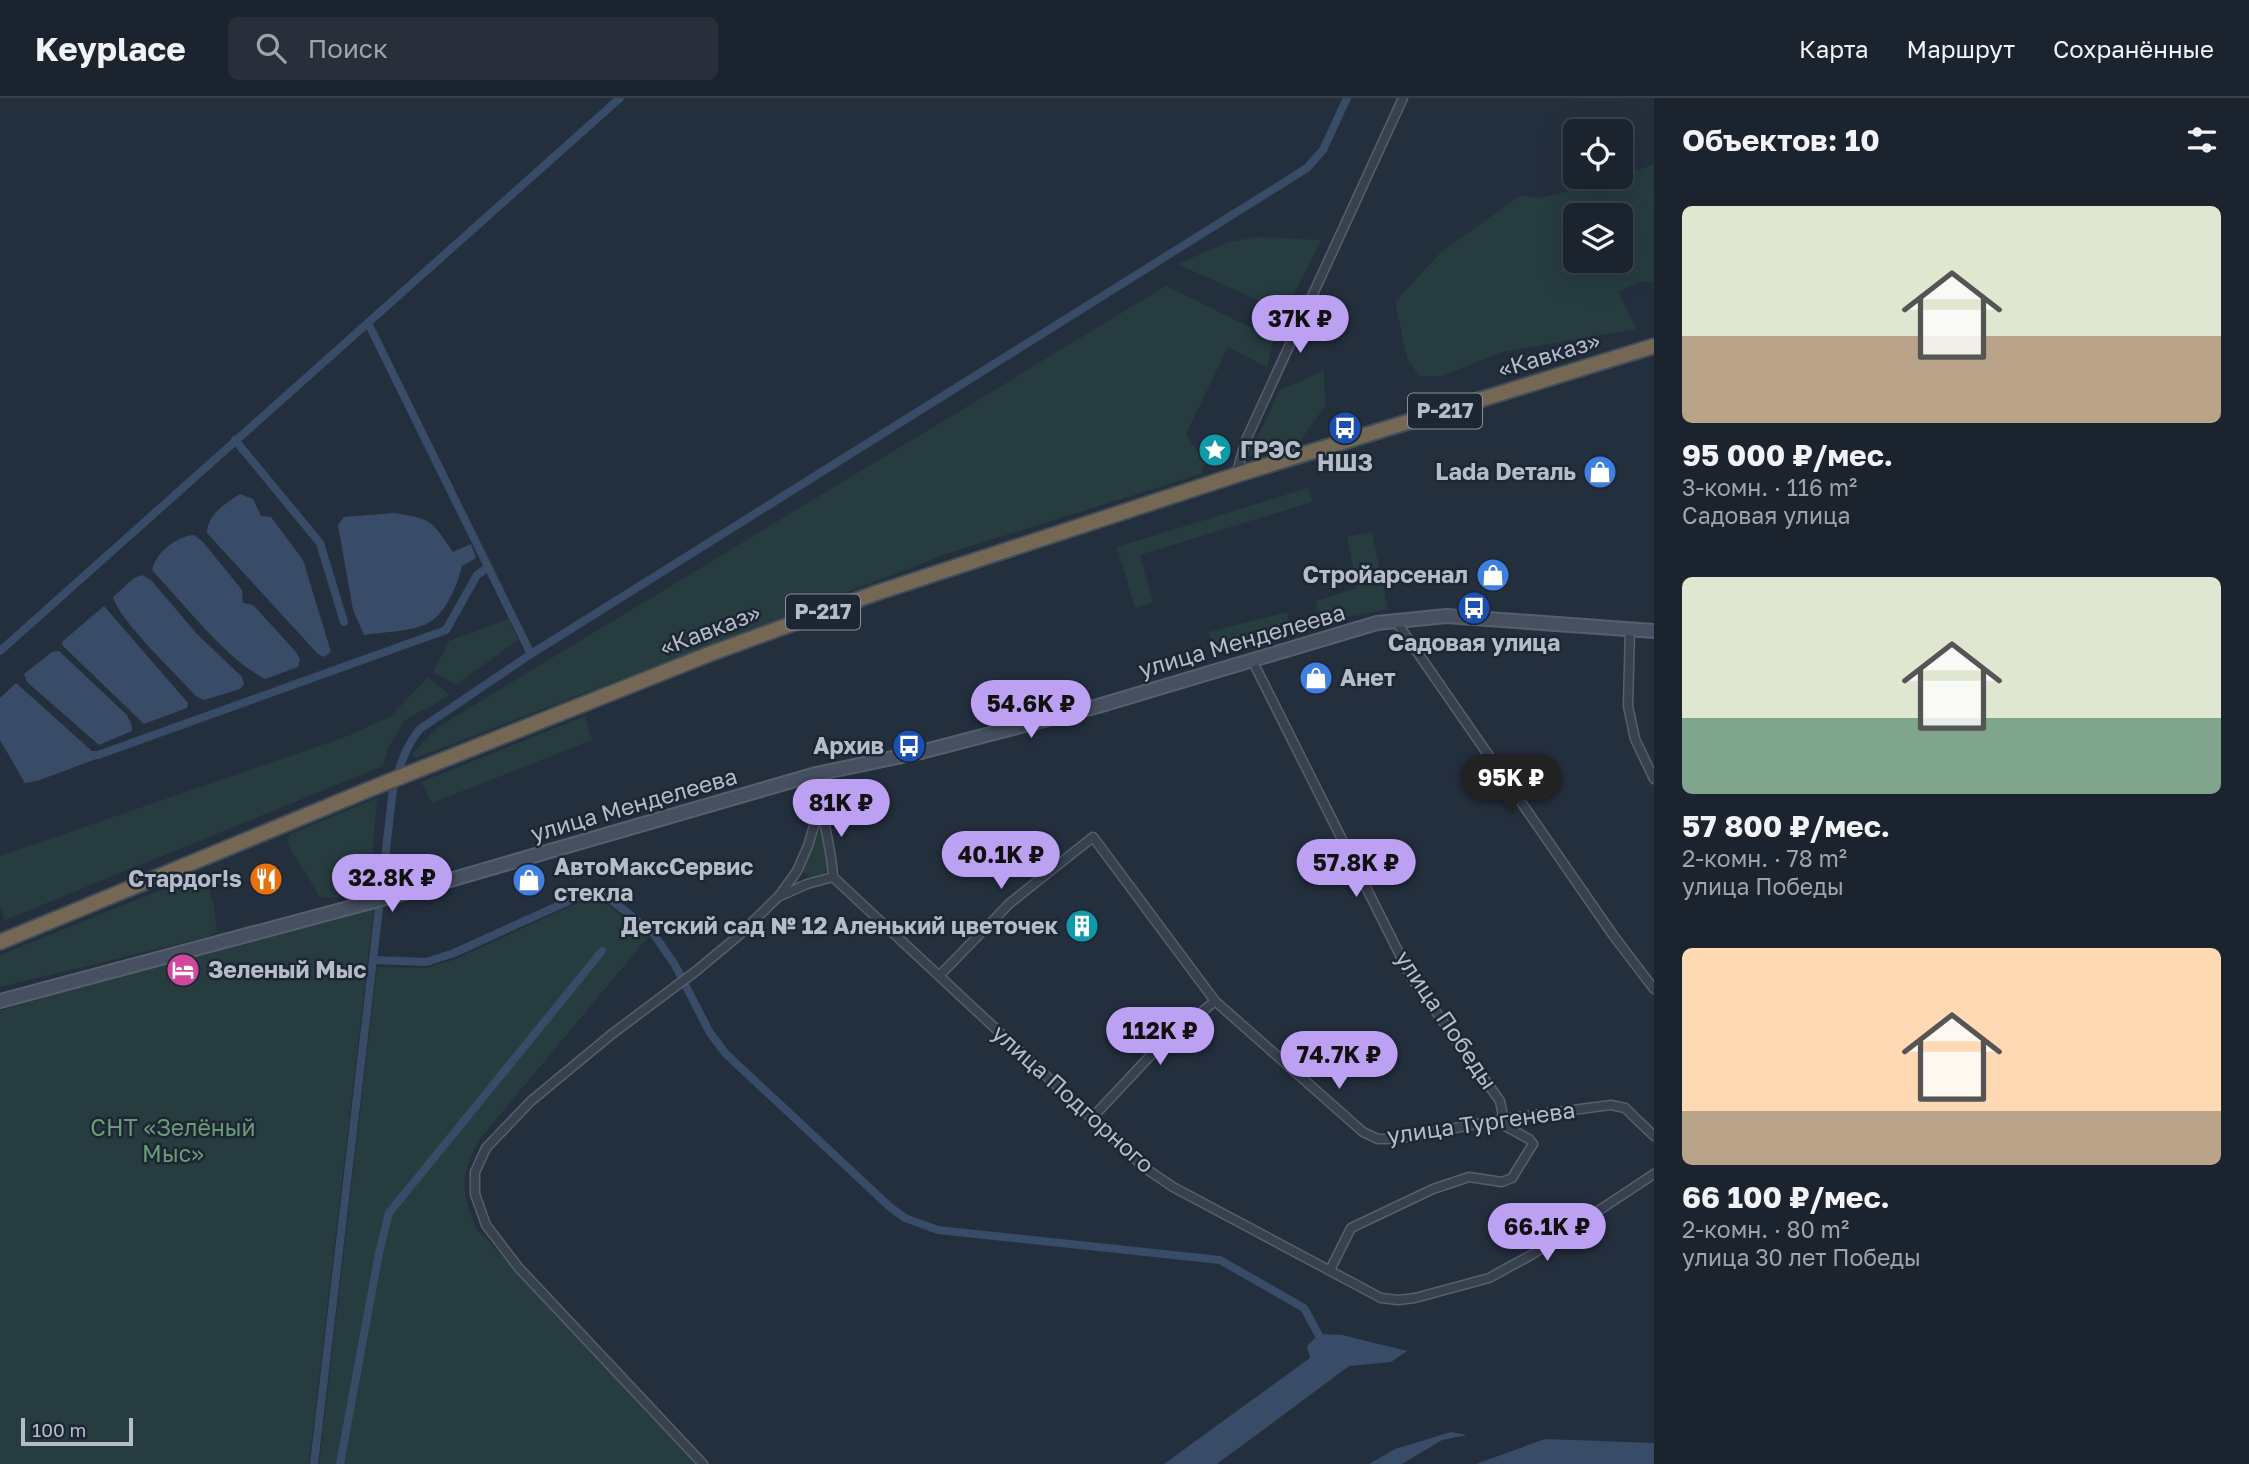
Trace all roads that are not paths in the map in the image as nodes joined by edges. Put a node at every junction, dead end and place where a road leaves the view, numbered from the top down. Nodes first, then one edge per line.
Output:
1 (1403, 98) edge
2 (1654, 346) edge
3 (1236, 475) junction
4 (1395, 620) junction
5 (1630, 629) junction
6 (1654, 631) edge
7 (1252, 660) junction
8 (816, 775) junction
9 (1654, 779) edge
10 (821, 802) junction
11 (833, 877) junction
12 (779, 896) junction
13 (0, 942) edge
14 (939, 976) junction
15 (1654, 989) edge
16 (0, 1001) edge
17 (1214, 1001) junction
18 (1092, 1118) junction
19 (1503, 1119) junction
20 (1654, 1136) edge
21 (1654, 1174) edge
22 (1330, 1270) junction
23 (703, 1464) edge

1 - 3 street
2 - 3 highway, «Кавказ» / Р-217
3 - 13 highway, «Кавказ» / Р-217
4 - 5 main road, улица Менделеева
4 - 7 main road, улица Менделеева
4 - 15 street
5 - 6 main road, улица Менделеева
5 - 9 street
7 - 8 main road, улица Менделеева
7 - 19 street, улица Победы
8 - 10 street
8 - 16 main road, улица Менделеева
10 - 11 street
10 - 12 street
11 - 12 street
11 - 14 street, улица Подгорного
12 - 23 street
14 - 17 street, улица Тургенева
14 - 18 street, улица Подгорного
17 - 18 street
17 - 19 street, улица Тургенева
18 - 22 street, улица Подгорного
19 - 20 street, улица Тургенева
19 - 22 street
21 - 22 street, улица Подгорного

